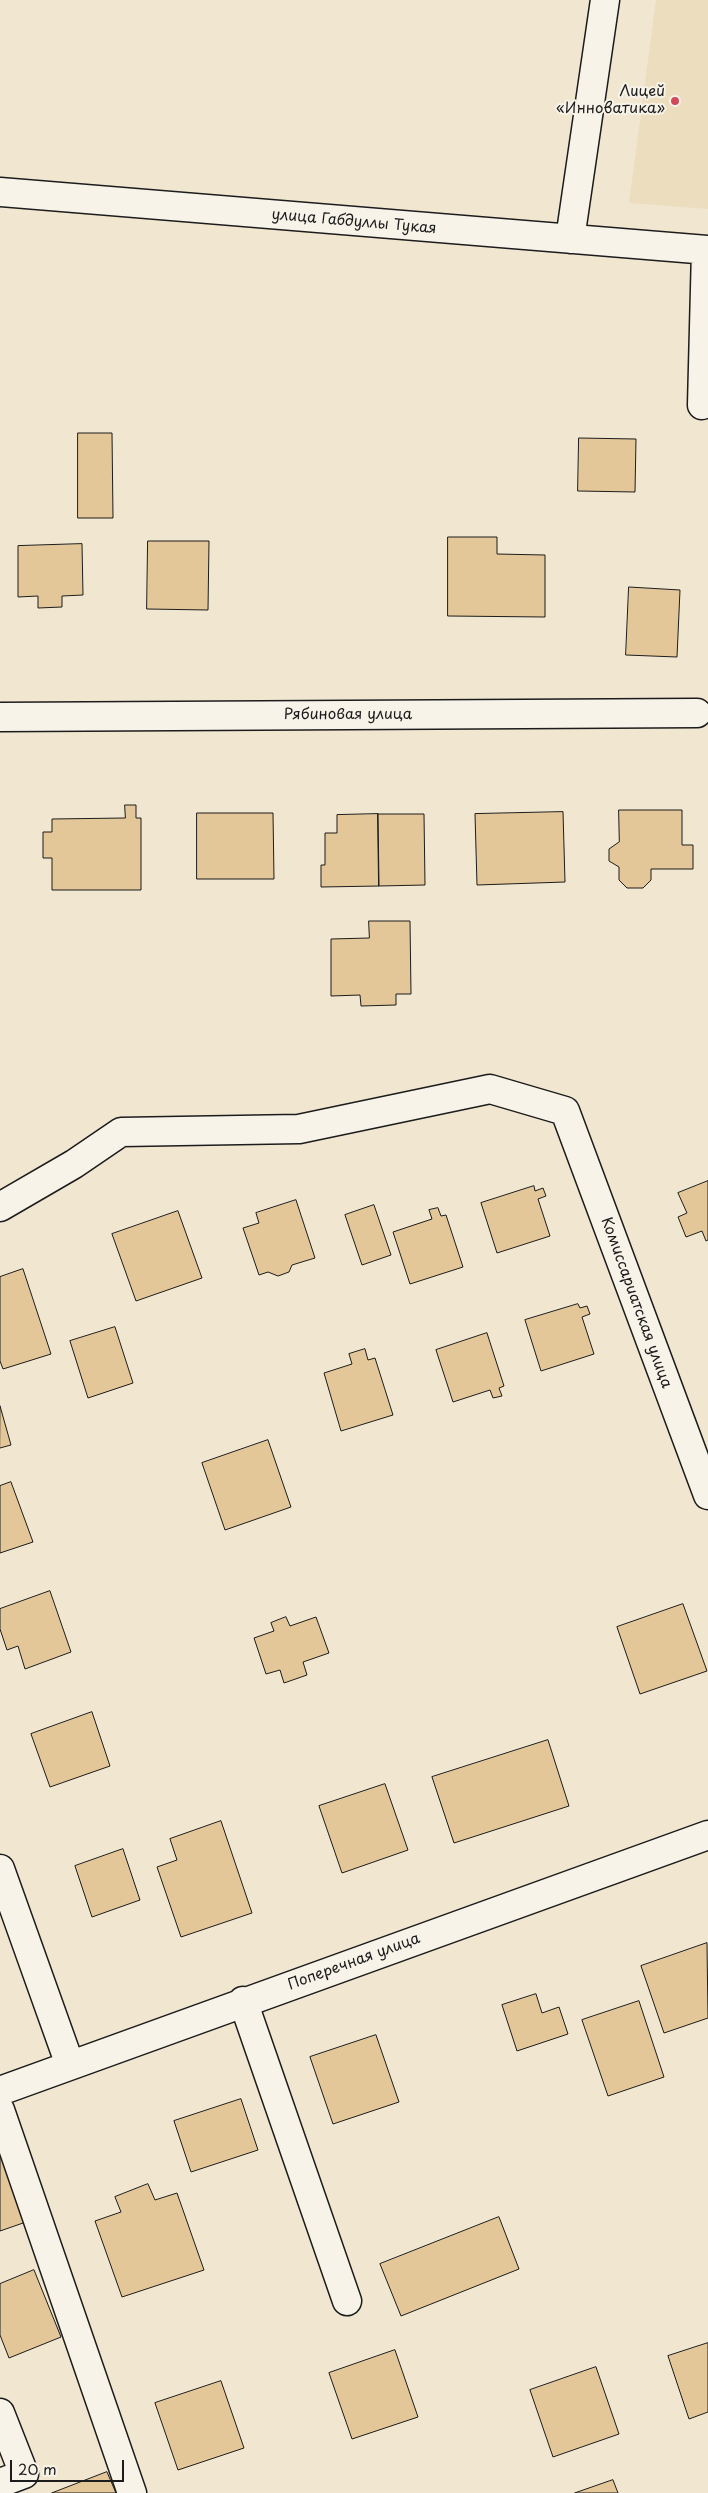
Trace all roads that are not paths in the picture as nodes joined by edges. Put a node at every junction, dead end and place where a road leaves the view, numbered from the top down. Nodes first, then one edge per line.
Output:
1 (605, 0) edge
2 (0, 192) edge
3 (570, 239) junction
4 (707, 250) edge
5 (702, 405) dead end
6 (697, 713) dead end
7 (0, 717) edge
8 (0, 1207) edge
9 (708, 1495) edge
10 (708, 1835) edge
11 (0, 1869) edge
12 (243, 2001) junction
13 (70, 2065) junction
14 (0, 2091) edge
15 (0, 2110) edge
16 (347, 2300) dead end
17 (0, 2413) edge
18 (0, 2483) edge
19 (132, 2493) edge

1 - 3 street
2 - 3 street, улица Габдуллы Тукая
3 - 4 street, улица Габдуллы Тукая
4 - 5 street
6 - 7 street, Рябиновая улица
8 - 9 street, Комиссариатская улица
10 - 12 street, Поперечная улица
11 - 13 street
12 - 13 street, Поперечная улица
12 - 16 street
13 - 14 street, Поперечная улица
15 - 19 street
17 - 18 street

